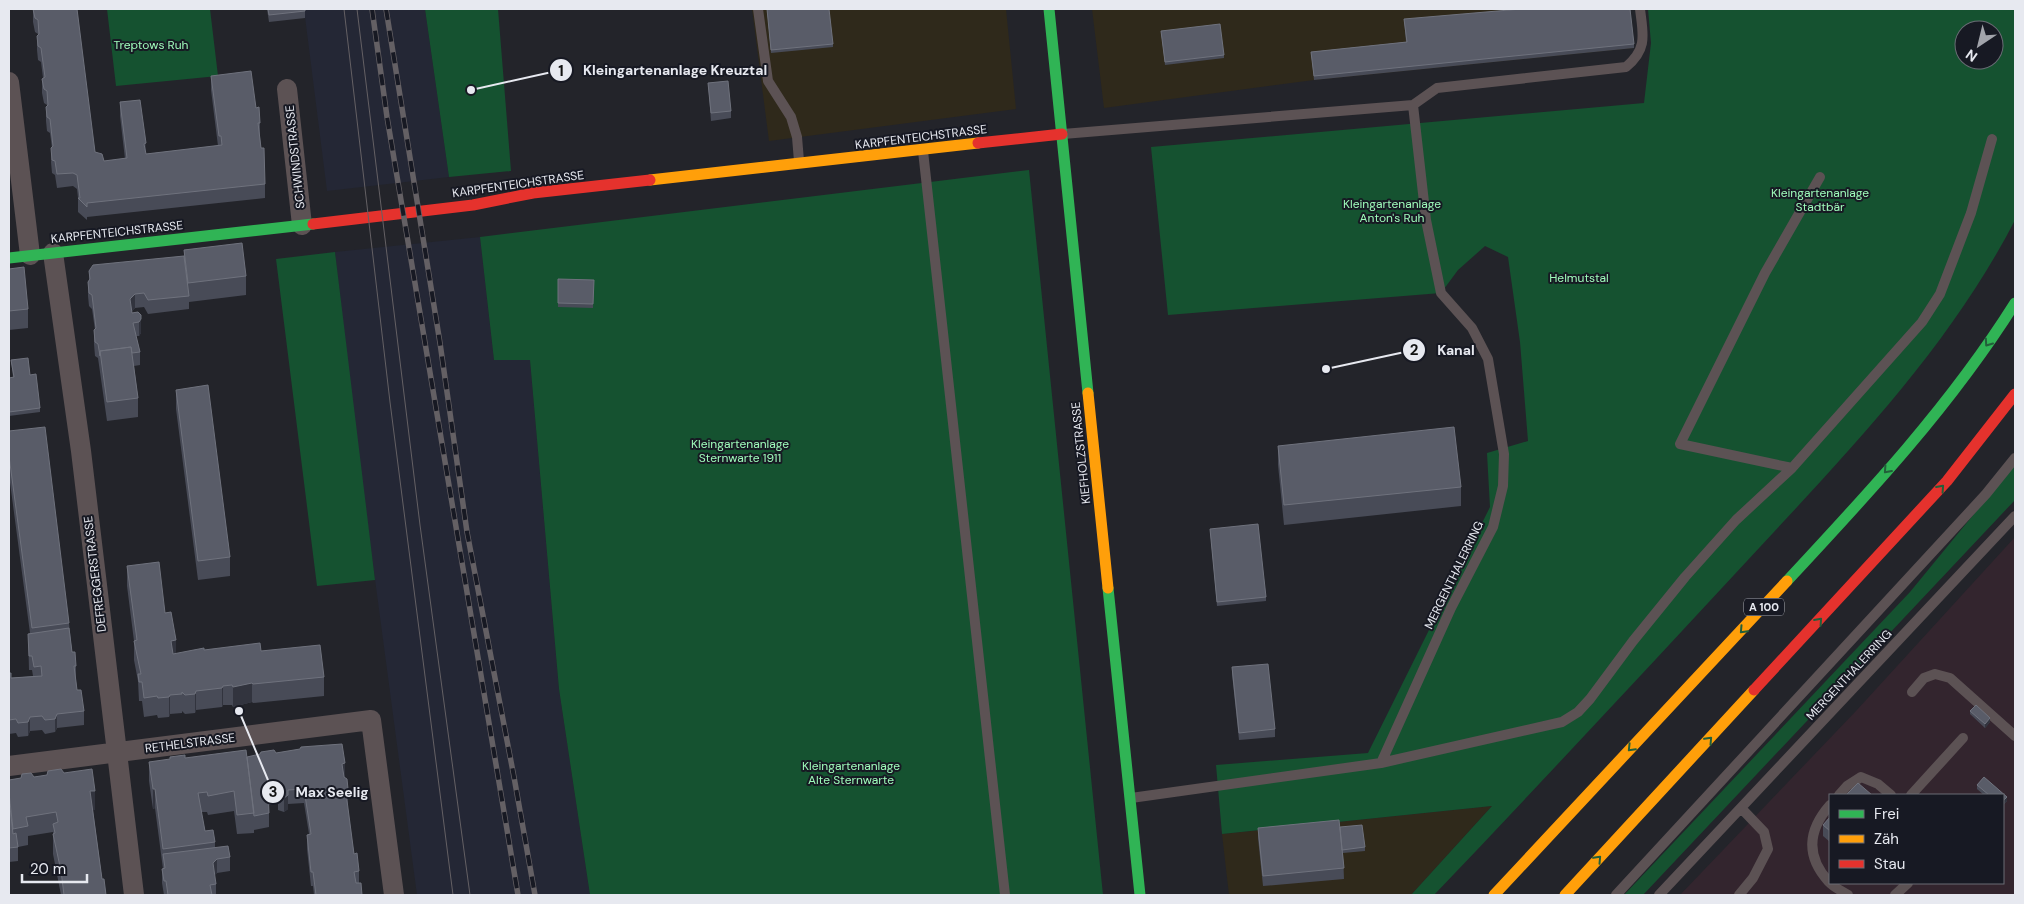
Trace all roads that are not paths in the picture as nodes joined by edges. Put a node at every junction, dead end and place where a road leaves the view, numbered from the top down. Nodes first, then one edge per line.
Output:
1 (758, 9) edge
2 (1049, 9) edge
3 (1640, 9) edge
4 (9, 82) edge
5 (287, 89) dead end
6 (1413, 105) junction
7 (1062, 134) junction
8 (1992, 139) dead end
9 (923, 151) junction
10 (799, 165) junction
11 (1820, 177) dead end
12 (302, 225) junction
13 (53, 253) junction
14 (30, 255) junction
15 (9, 258) edge
16 (2015, 303) edge
17 (2015, 394) edge
18 (2015, 458) edge
19 (1792, 468) junction
20 (2015, 516) edge
21 (1912, 692) dead end
22 (2015, 736) edge
23 (1963, 738) dead end
24 (116, 753) junction
25 (1381, 763) junction
26 (9, 766) edge
27 (1840, 794) edge
28 (1890, 794) edge
29 (1912, 794) edge
30 (1130, 798) junction
31 (1829, 806) edge
32 (1741, 808) junction
33 (1829, 882) edge
34 (1832, 884) edge
35 (1907, 884) edge
36 (134, 895) edge
37 (394, 895) edge
38 (1005, 895) edge
39 (1140, 895) edge
40 (1494, 895) edge
41 (1565, 895) edge
42 (1616, 895) edge
43 (1659, 895) edge
44 (1739, 895) edge
45 (1848, 895) edge
46 (1895, 895) edge

1 - 10 lane
2 - 7 main road, KIEFHOLZSTRASSE
3 - 6 lane
4 - 14 street
5 - 12 street, SCHWINDSTRASSE
6 - 7 lane
6 - 25 lane, MERGENTHALERRING
7 - 9 main road, KARPFENTEICHSTRASSE
7 - 30 main road, KIEFHOLZSTRASSE
8 - 19 lane
9 - 10 main road, KARPFENTEICHSTRASSE
9 - 38 lane
10 - 12 main road, KARPFENTEICHSTRASSE
11 - 19 lane
12 - 13 main road, KARPFENTEICHSTRASSE
13 - 14 main road, KARPFENTEICHSTRASSE
13 - 24 street, DEFREGGERSTRASSE
14 - 15 main road, KARPFENTEICHSTRASSE
16 -> 40 main road, A 100
41 -> 17 main road
18 - 42 lane
19 - 25 lane
20 - 32 lane, MERGENTHALERRING
21 - 22 lane
23 - 29 lane
24 - 26 street, RETHELSTRASSE
24 - 36 street, DEFREGGERSTRASSE
24 - 37 street, RETHELSTRASSE
25 - 30 lane
27 - 28 lane
30 - 39 main road, KIEFHOLZSTRASSE
31 - 33 lane
32 - 43 lane, MERGENTHALERRING
32 - 44 lane
34 - 45 lane
35 - 46 lane

